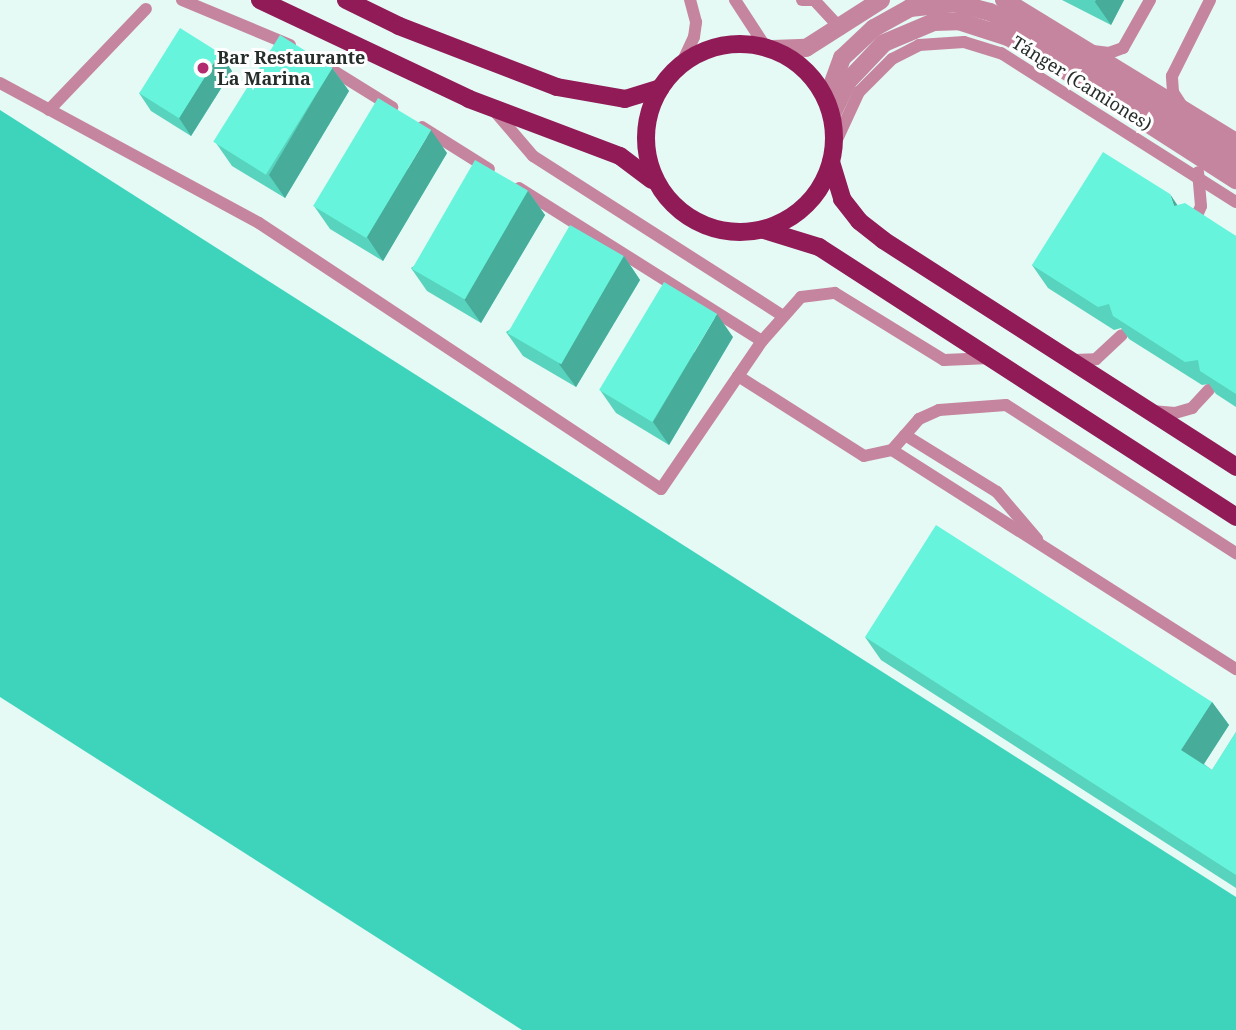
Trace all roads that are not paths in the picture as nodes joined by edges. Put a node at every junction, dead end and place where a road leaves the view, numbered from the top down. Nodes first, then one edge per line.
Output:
1 (182, 0) edge
2 (260, 0) edge
3 (346, 0) edge
4 (690, 0) edge
5 (735, 0) edge
6 (802, 0) edge
7 (815, 0) edge
8 (1004, 0) edge
9 (1150, 0) edge
10 (1210, 0) edge
11 (874, 3) edge
12 (146, 9) dead end
13 (841, 29) junction
14 (769, 47) junction
15 (1090, 50) junction
16 (680, 67) junction
17 (0, 83) edge
18 (660, 88) junction
19 (492, 107) junction
20 (830, 107) junction
21 (49, 110) junction
22 (1184, 110) junction
23 (1236, 142) edge
24 (1193, 153) junction
25 (833, 154) junction
26 (1236, 161) edge
27 (1199, 176) junction
28 (1236, 180) edge
29 (657, 186) junction
30 (1236, 202) edge
31 (1194, 222) edge
32 (761, 230) junction
33 (782, 315) junction
34 (1122, 335) edge
35 (762, 341) junction
36 (990, 358) junction
37 (1066, 358) junction
38 (738, 376) junction
39 (1209, 390) edge
40 (1147, 411) junction
41 (905, 435) junction
42 (892, 450) junction
43 (1236, 467) edge
44 (1236, 517) edge
45 (1041, 545) junction
46 (1236, 553) edge
47 (1236, 669) edge

1 - 35 lane
2 - 19 main road
3 - 18 main road
4 - 16 lane
5 - 14 lane
6 - 7 lane
7 - 13 lane
8 - 15 street
9 - 15 lane
10 - 22 lane
11 - 13 street
12 - 21 lane
13 - 14 street
14 - 16 main road
14 - 20 main road
15 - 22 street
16 - 18 main road
17 - 21 lane
18 - 29 main road
19 - 29 main road
19 - 33 lane
20 - 24 street, Tánger (Camiones)
20 - 25 main road
20 - 26 street
21 - 38 lane
22 - 23 street
24 - 27 lane
24 - 28 street, Tánger (Camiones)
25 - 27 lane
25 - 32 main road
25 - 37 main road
27 - 30 lane
27 - 31 lane
29 - 32 main road
32 - 36 main road
33 - 35 lane
33 - 36 lane
34 - 37 lane
35 - 38 lane
36 - 44 main road
37 - 40 main road
38 - 42 lane
39 - 40 lane
40 - 43 main road
41 - 42 lane
41 - 45 lane
41 - 46 lane
42 - 45 lane
45 - 47 lane

